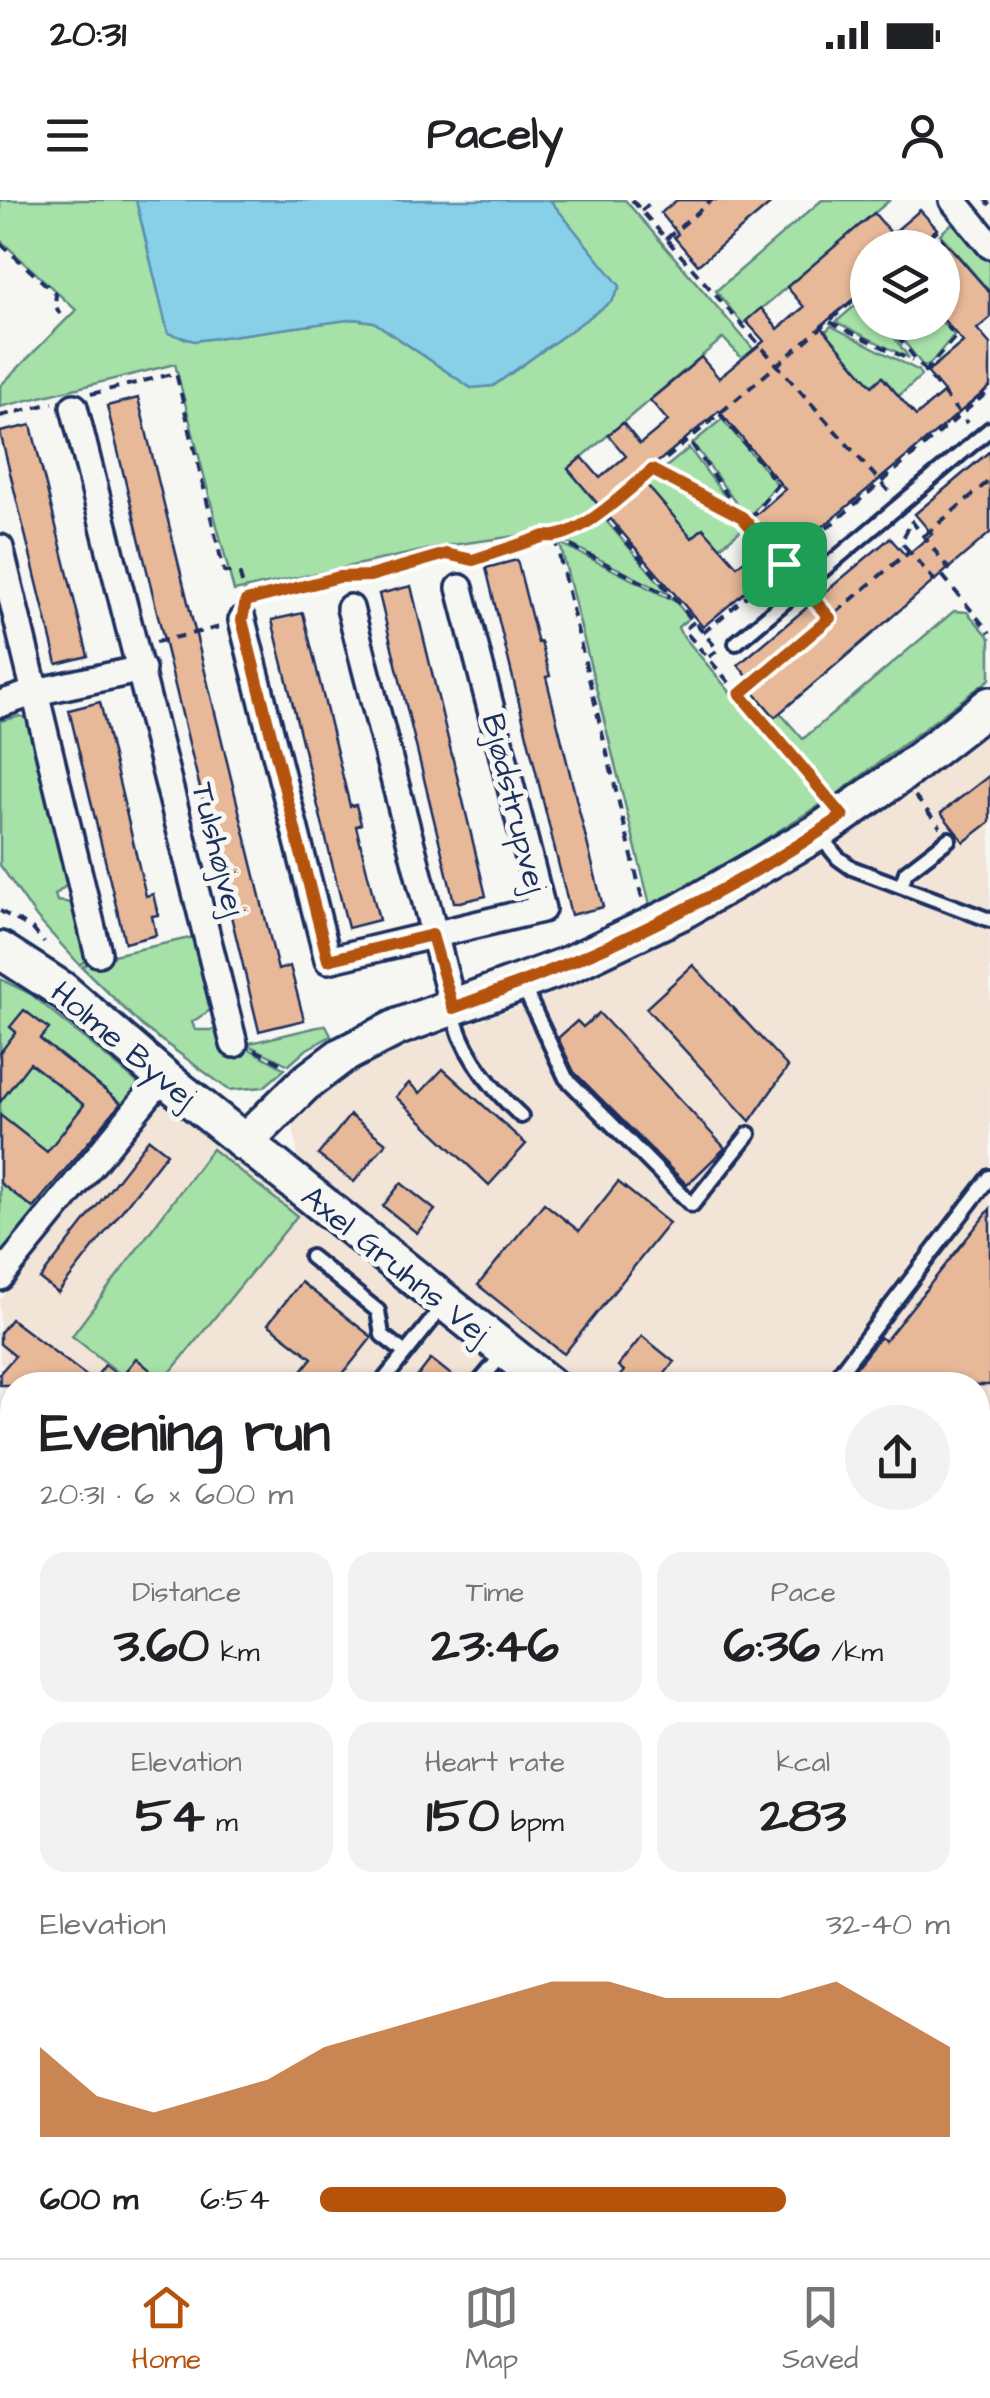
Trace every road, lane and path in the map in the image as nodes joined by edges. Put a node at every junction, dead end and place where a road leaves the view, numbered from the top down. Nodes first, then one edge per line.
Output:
1 (632, 200) edge
2 (654, 200) edge
3 (712, 200) edge
4 (957, 205) edge
5 (641, 210) junction
6 (933, 230) edge
7 (665, 240) junction
8 (0, 243) edge
9 (990, 245) edge
10 (850, 305) edge
11 (60, 314) dead end
12 (828, 322) junction
13 (899, 340) edge
14 (953, 340) edge
15 (916, 363) junction
16 (778, 364) junction
17 (924, 373) junction
18 (990, 390) edge
19 (73, 401) junction
20 (719, 413) junction
21 (960, 415) junction
22 (0, 416) edge
23 (985, 433) edge
24 (688, 439) junction
25 (652, 470) junction
26 (990, 480) edge
27 (602, 513) junction
28 (745, 519) junction
29 (912, 520) dead end
30 (924, 536) dead end
31 (554, 538) junction
32 (0, 548) edge
33 (908, 551) junction
34 (784, 564) junction
35 (942, 575) dead end
36 (803, 586) junction
37 (460, 588) dead end
38 (675, 599) junction
39 (350, 608) dead end
40 (830, 618) junction
41 (694, 622) junction
42 (230, 624) joint
43 (703, 633) junction
44 (736, 643) dead end
45 (139, 658) junction
46 (708, 658) junction
47 (36, 692) junction
48 (740, 694) junction
49 (0, 704) edge
50 (990, 704) edge
51 (900, 776) junction
52 (830, 824) junction
53 (949, 839) joint
54 (901, 886) junction
55 (990, 920) edge
56 (649, 927) junction
57 (432, 935) junction
58 (0, 950) edge
59 (98, 952) dead end
60 (521, 982) junction
61 (453, 1008) junction
62 (234, 1044) joint
63 (162, 1077) junction
64 (304, 1084) junction
65 (521, 1116) dead end
66 (749, 1134) dead end
67 (244, 1142) junction
68 (990, 1178) edge
69 (311, 1257) dead end
70 (0, 1276) edge
71 (445, 1302) junction
72 (506, 1351) junction
73 (405, 1353) junction
74 (390, 1372) edge
75 (488, 1372) edge
76 (533, 1372) edge
77 (840, 1372) edge

1 - 5 path
2 - 5 path
3 - 7 path
4 - 6 path
4 - 9 street
5 - 7 path
7 - 16 path
8 - 11 path
10 - 12 path
12 - 15 path
12 - 16 path
13 - 15 path
14 - 17 path
15 - 17 path
16 - 20 path
17 - 21 path
18 - 21 path
19 - 22 path
19 - 31 path
19 - 45 street, Tulshøjvej
20 - 24 path
20 - 28 path
21 - 23 path
21 - 34 path
23 - 36 lane
24 - 25 path
24 - 28 path
25 - 27 path
25 - 28 path
26 - 30 path
27 - 31 path
27 - 38 path
28 - 34 path
29 - 33 path
31 - 38 path
31 - 56 path
32 - 47 street
33 - 35 path
33 - 40 path
34 - 36 path
34 - 43 path
36 - 40 path
36 - 44 lane
37 - 57 street, Bjødstrupvej
38 - 41 path
39 - 57 street
40 - 48 path
41 - 43 path
41 - 46 path
42 - 45 path
42 - 57 street, Bjødstrupvej
43 - 46 path
45 - 47 street
45 - 62 street, Tulshøjvej
46 - 48 path
47 - 49 street
47 - 59 street
48 - 52 path
50 - 51 street
51 - 52 street
51 - 53 path
52 - 54 lane
52 - 56 street
53 - 54 lane
54 - 55 lane
56 - 60 street
57 - 61 street
58 - 63 street, Holme Byvej
60 - 61 street
60 - 66 lane
61 - 64 street
61 - 65 lane
62 - 64 path
63 - 67 street, Holme Byvej
63 - 70 street
64 - 67 street
67 - 71 street, Axel Gruhns Vej
68 - 77 lane
69 - 73 lane
71 - 72 street, Axel Gruhns Vej
71 - 73 lane
72 - 75 lane
72 - 76 street, Axel Gruhns Vej
73 - 74 lane

